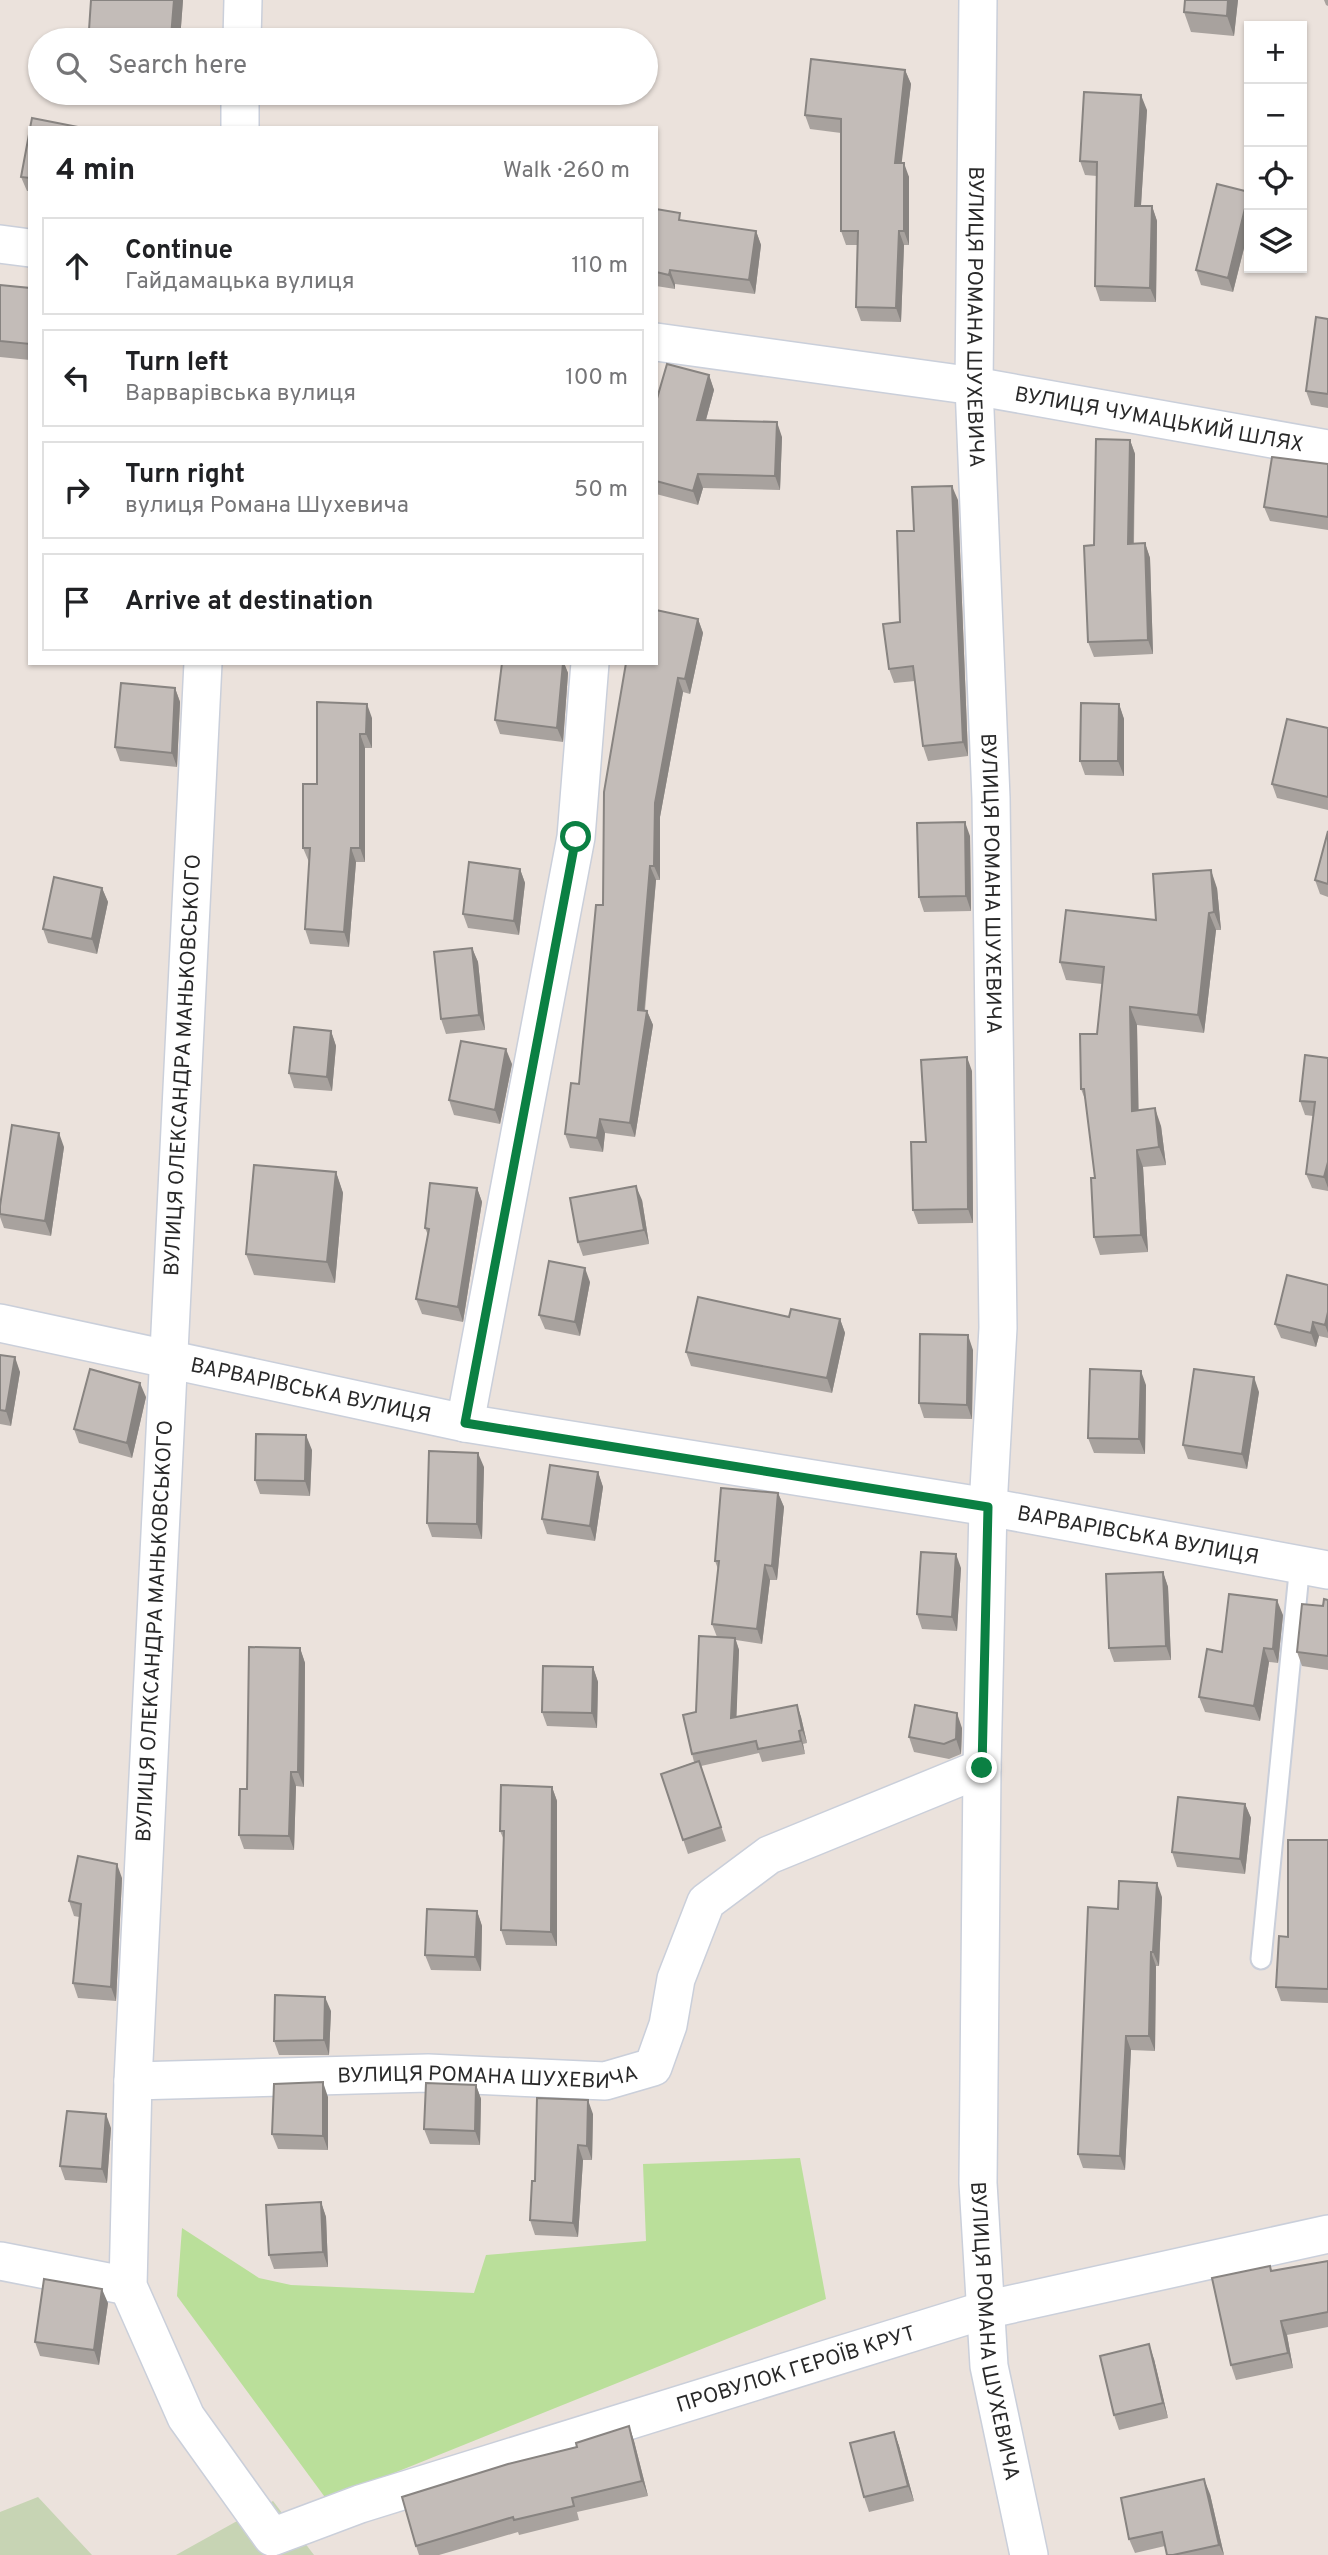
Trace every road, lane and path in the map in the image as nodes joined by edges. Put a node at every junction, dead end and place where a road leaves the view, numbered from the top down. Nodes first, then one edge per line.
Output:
1 (243, 0) edge
2 (978, 0) edge
3 (242, 28) edge
4 (240, 105) edge
5 (240, 126) edge
6 (0, 244) edge
7 (28, 248) edge
8 (658, 342) edge
9 (974, 386) junction
10 (1328, 449) edge
11 (203, 665) edge
12 (590, 665) edge
13 (0, 1322) edge
14 (167, 1359) junction
15 (465, 1423) junction
16 (988, 1507) junction
17 (1314, 1566) edge
18 (982, 1768) junction
19 (1261, 1959) dead end
20 (133, 2081) junction
21 (1328, 2234) edge
22 (0, 2261) edge
23 (128, 2286) junction
24 (985, 2310) junction
25 (279, 2546) edge
26 (1029, 2555) edge

1 - 3 street
2 - 9 street, ВУЛИЦЯ РОМАНА ШУХЕВИЧА
4 - 5 street
6 - 7 street
8 - 9 street, ВУЛИЦЯ ЧУМАЦЬКИЙ ШЛЯХ
9 - 10 street, ВУЛИЦЯ ЧУМАЦЬКИЙ ШЛЯХ
9 - 16 street, ВУЛИЦЯ РОМАНА ШУХЕВИЧА
11 - 14 street, ВУЛИЦЯ ОЛЕКСАНДРА МАНЬКОВСЬКОГО
12 - 15 street
13 - 14 street, ВАРВАРІВСЬКА ВУЛИЦЯ
14 - 15 street, ВАРВАРІВСЬКА ВУЛИЦЯ
14 - 20 street, ВУЛИЦЯ ОЛЕКСАНДРА МАНЬКОВСЬКОГО
15 - 16 street, ВАРВАРІВСЬКА ВУЛИЦЯ
16 - 17 street, ВАРВАРІВСЬКА ВУЛИЦЯ
16 - 18 street, ВУЛИЦЯ РОМАНА ШУХЕВИЧА
17 - 19 lane
18 - 20 street, ВУЛИЦЯ РОМАНА ШУХЕВИЧА
18 - 24 street, ВУЛИЦЯ РОМАНА ШУХЕВИЧА
20 - 23 street, ВУЛИЦЯ ОЛЕКСАНДРА МАНЬКОВСЬКОГО
21 - 24 street, ПРОВУЛОК ГЕРОЇВ КРУТ
22 - 23 street
23 - 25 street, ВУЛИЦЯ ОЛЕКСАНДРА МАНЬКОВСЬКОГО
24 - 25 street, ПРОВУЛОК ГЕРОЇВ КРУТ
24 - 26 street, ВУЛИЦЯ РОМАНА ШУХЕВИЧА

